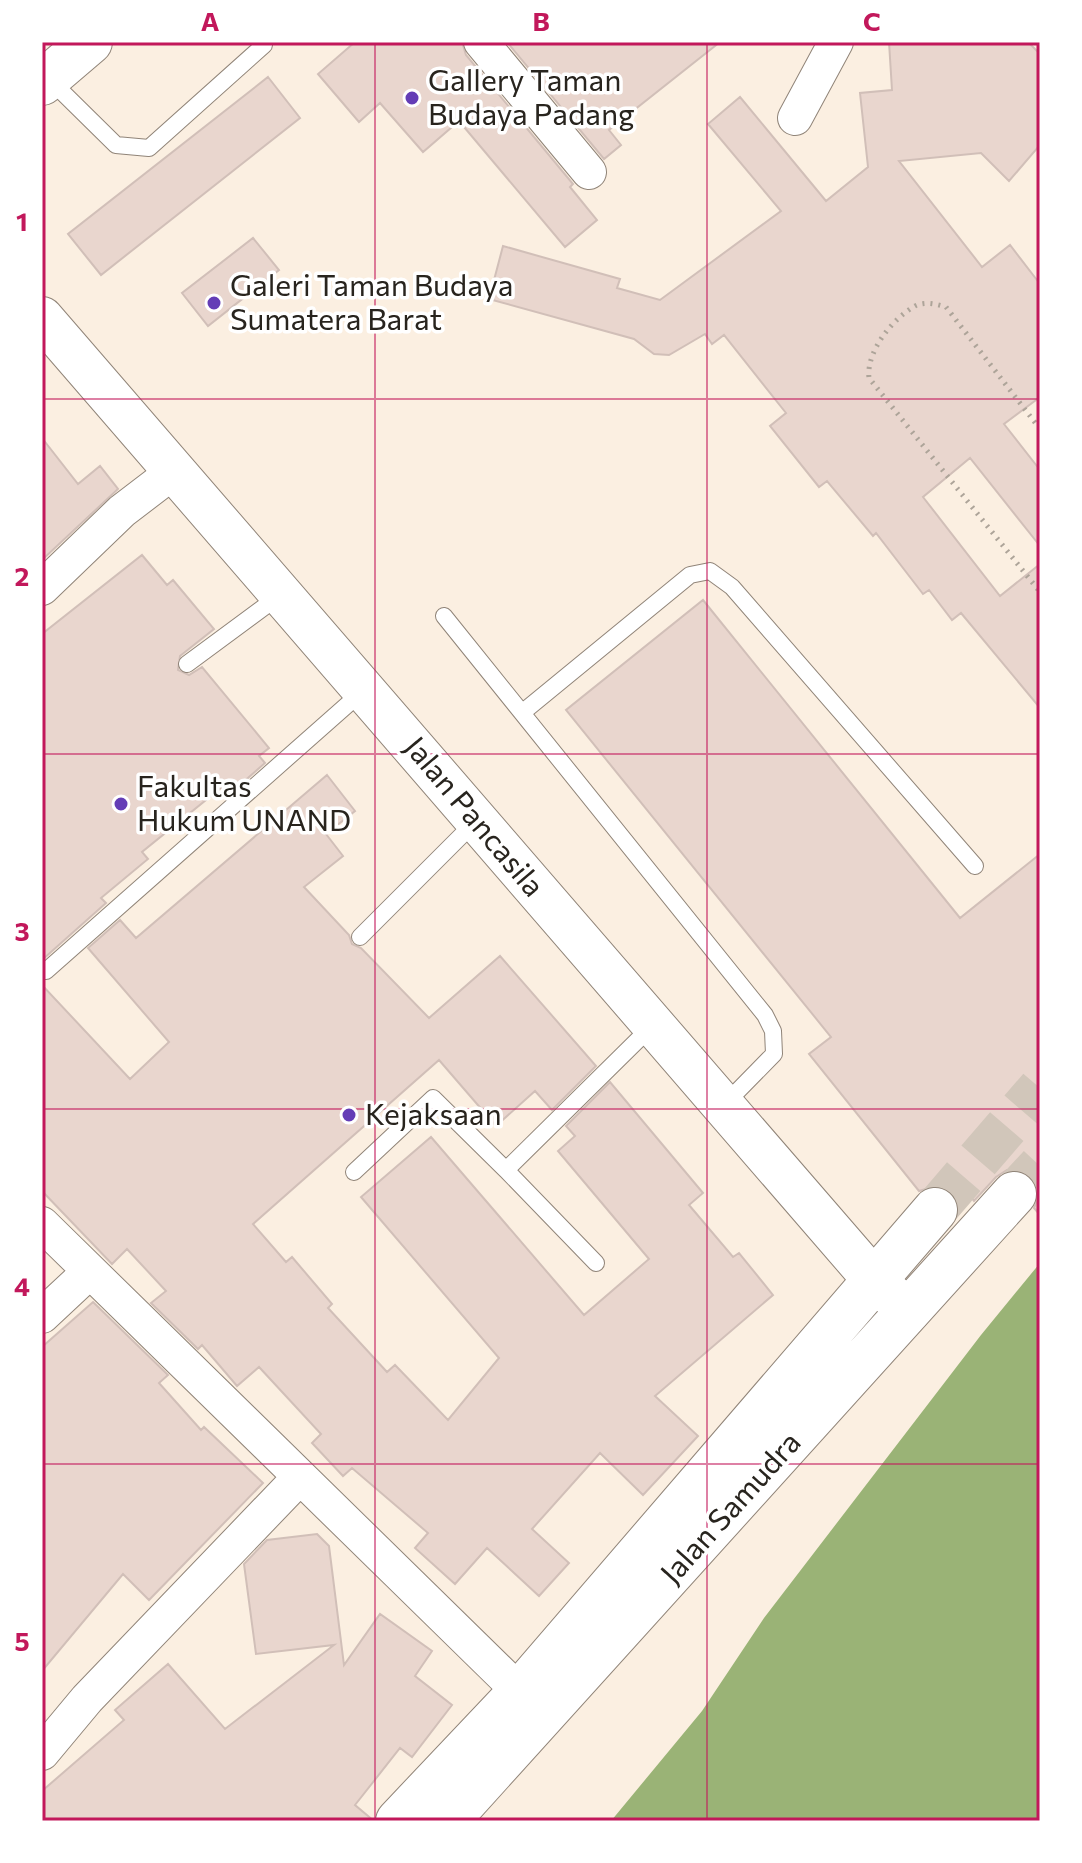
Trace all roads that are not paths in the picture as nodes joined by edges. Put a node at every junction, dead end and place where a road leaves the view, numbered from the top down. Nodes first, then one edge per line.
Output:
1 (90, 42) edge
2 (481, 42) edge
3 (836, 42) edge
4 (264, 45) dead end
5 (45, 81) edge
6 (795, 118) dead end
7 (589, 172) dead end
8 (42, 318) edge
9 (173, 472) junction
10 (42, 588) edge
11 (281, 595) junction
12 (444, 616) dead end
13 (187, 664) dead end
14 (365, 689) junction
15 (523, 712) junction
16 (476, 821) junction
17 (975, 866) dead end
18 (360, 937) dead end
19 (46, 971) dead end
20 (652, 1026) junction
21 (722, 1107) junction
22 (506, 1170) junction
23 (354, 1172) dead end
24 (1014, 1194) tunnel mouth
25 (935, 1210) tunnel mouth
26 (42, 1224) edge
27 (596, 1263) dead end
28 (88, 1273) junction
29 (874, 1280) junction
30 (909, 1311) junction
31 (42, 1316) edge
32 (300, 1477) junction
33 (520, 1692) junction
34 (42, 1753) edge
35 (398, 1821) edge
36 (447, 1821) edge

1 - 5 main road
2 - 7 street
3 - 6 street
4 - 5 lane
8 - 9 street, Jalan Pancasila
9 - 10 street
9 - 11 street, Jalan Pancasila
11 - 13 lane
11 - 14 street, Jalan Pancasila
12 - 15 lane
14 - 16 street, Jalan Pancasila
14 - 19 lane
15 - 17 lane
15 - 21 lane
16 - 18 lane
16 - 20 street, Jalan Pancasila
20 - 21 street, Jalan Pancasila
20 - 22 lane
21 - 29 street, Jalan Pancasila
22 - 23 lane
22 - 27 lane
24 - 30 main road, Jalan Samudra
25 - 29 main road, Jalan Samudra
26 - 28 street
28 - 31 street
28 - 32 street
29 - 30 street, Jalan Pancasila
29 - 33 main road, Jalan Samudra
30 - 36 main road, Jalan Samudra
32 - 33 street
32 - 34 street
33 - 35 main road, Jalan Samudra

